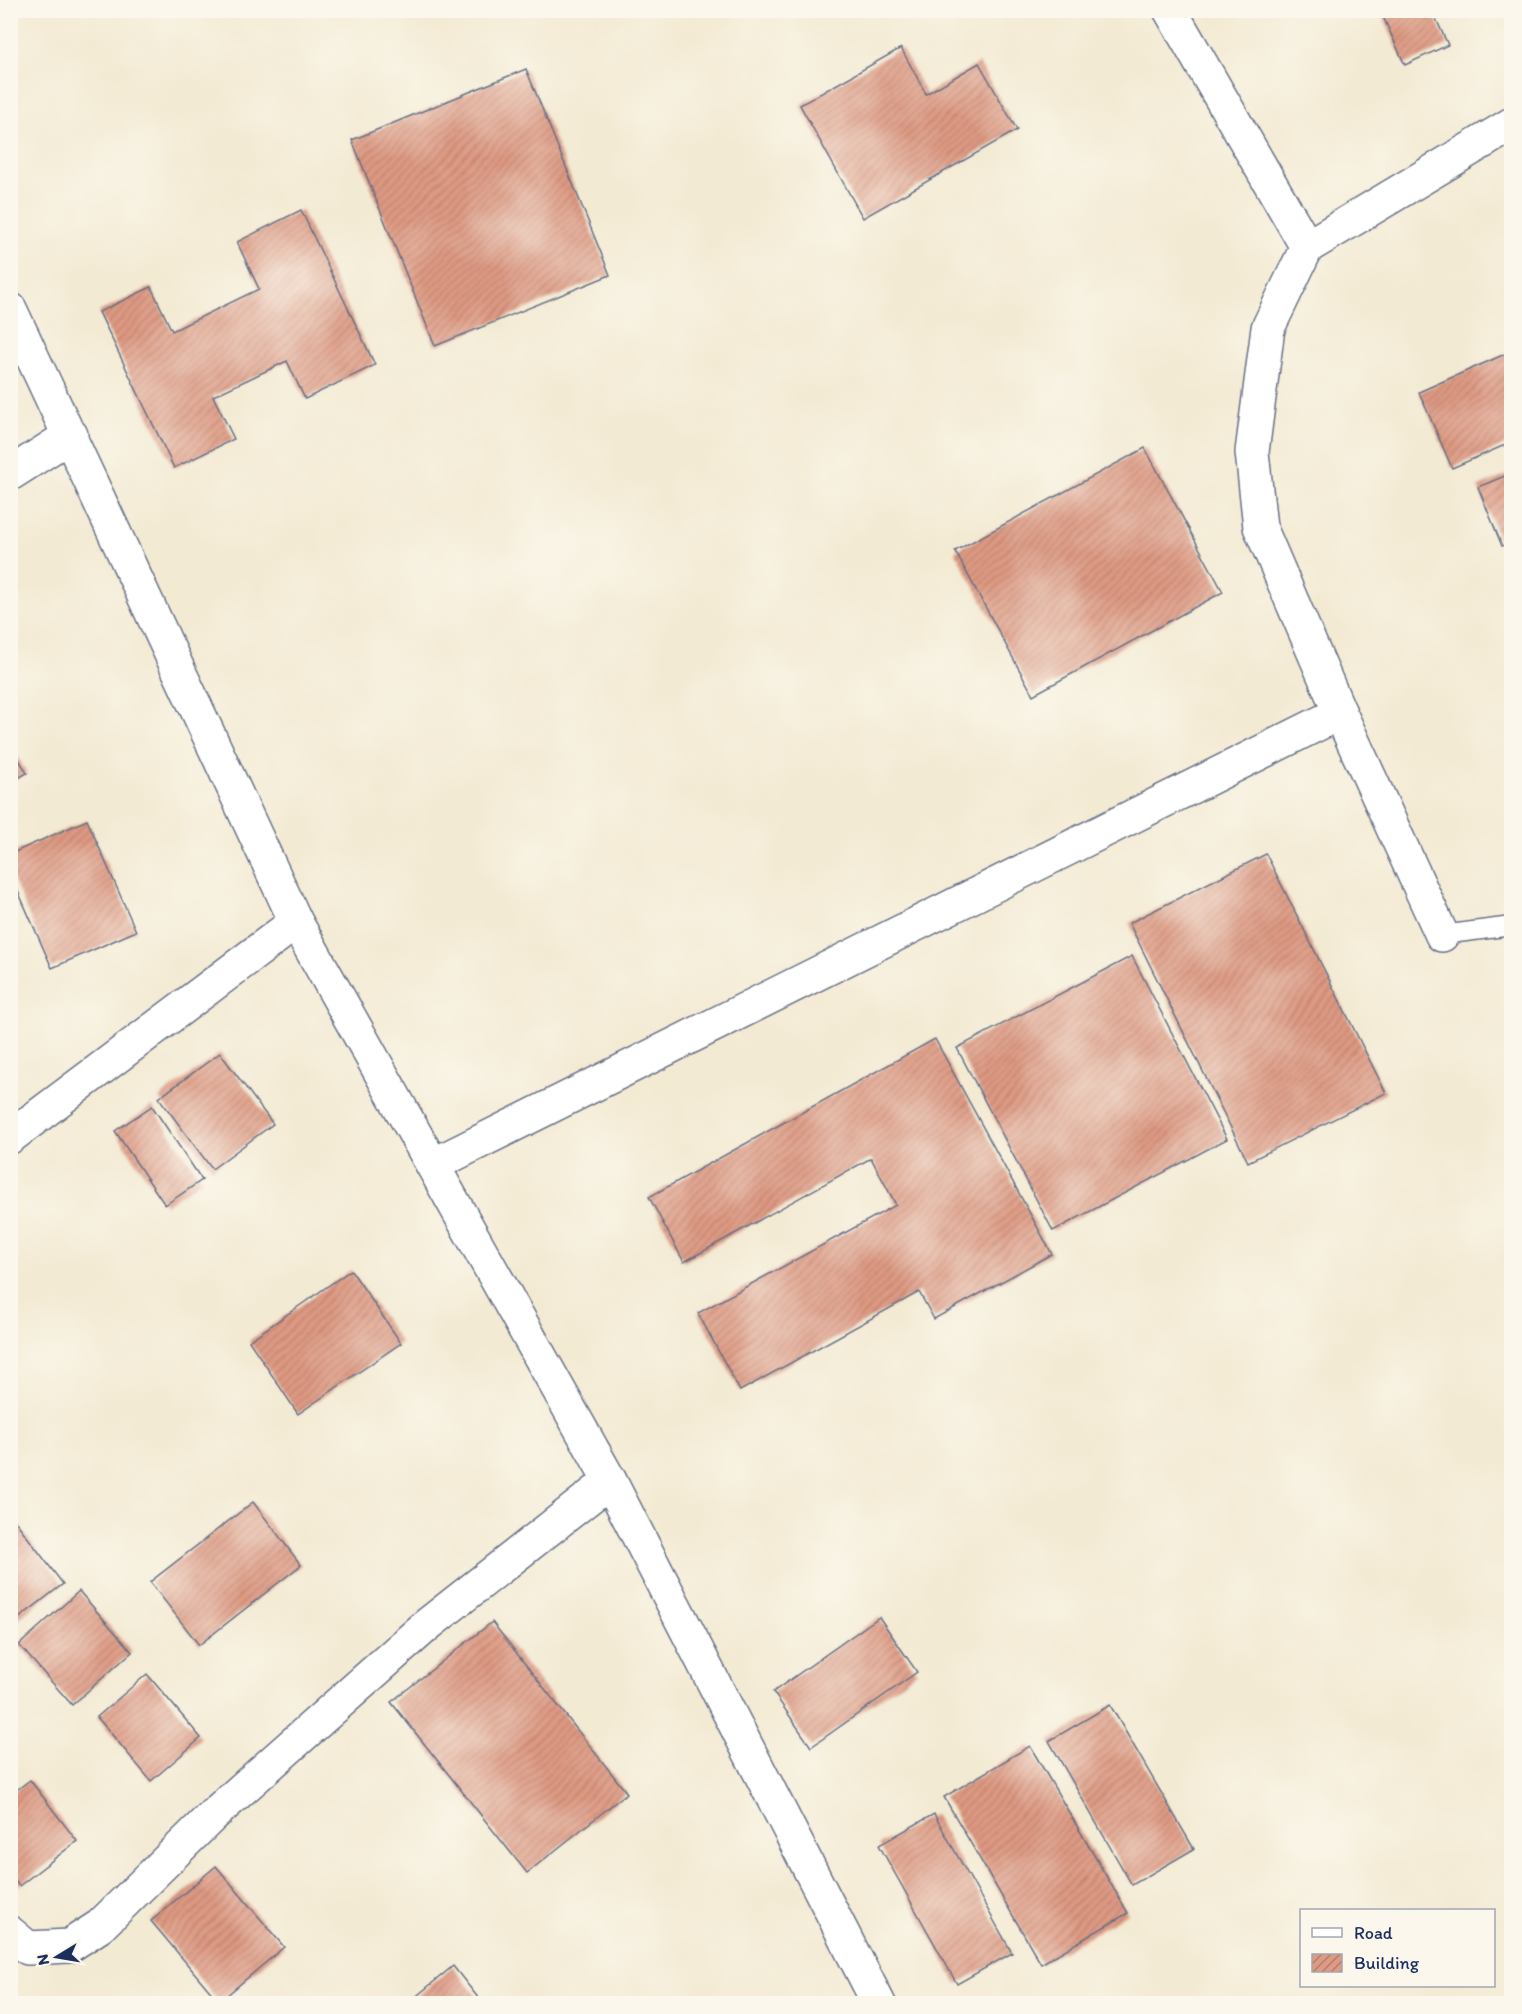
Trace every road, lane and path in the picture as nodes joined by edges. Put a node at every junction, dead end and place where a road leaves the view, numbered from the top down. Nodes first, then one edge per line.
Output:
1 (1170, 10) edge
2 (1512, 124) edge
3 (1307, 247) junction
4 (10, 309) edge
5 (71, 435) junction
6 (10, 474) edge
7 (1340, 713) junction
8 (296, 922) junction
9 (1512, 926) edge
10 (1442, 935) joint
11 (10, 1137) edge
12 (433, 1165) junction
13 (610, 1481) junction
14 (10, 1933) edge
15 (879, 2004) edge

1 - 3 street
2 - 3 street
3 - 7 street
4 - 5 street
5 - 6 street
5 - 8 street
7 - 10 street
7 - 12 street
8 - 11 street
8 - 12 street
9 - 10 lane
12 - 13 street
13 - 14 street
13 - 15 street

